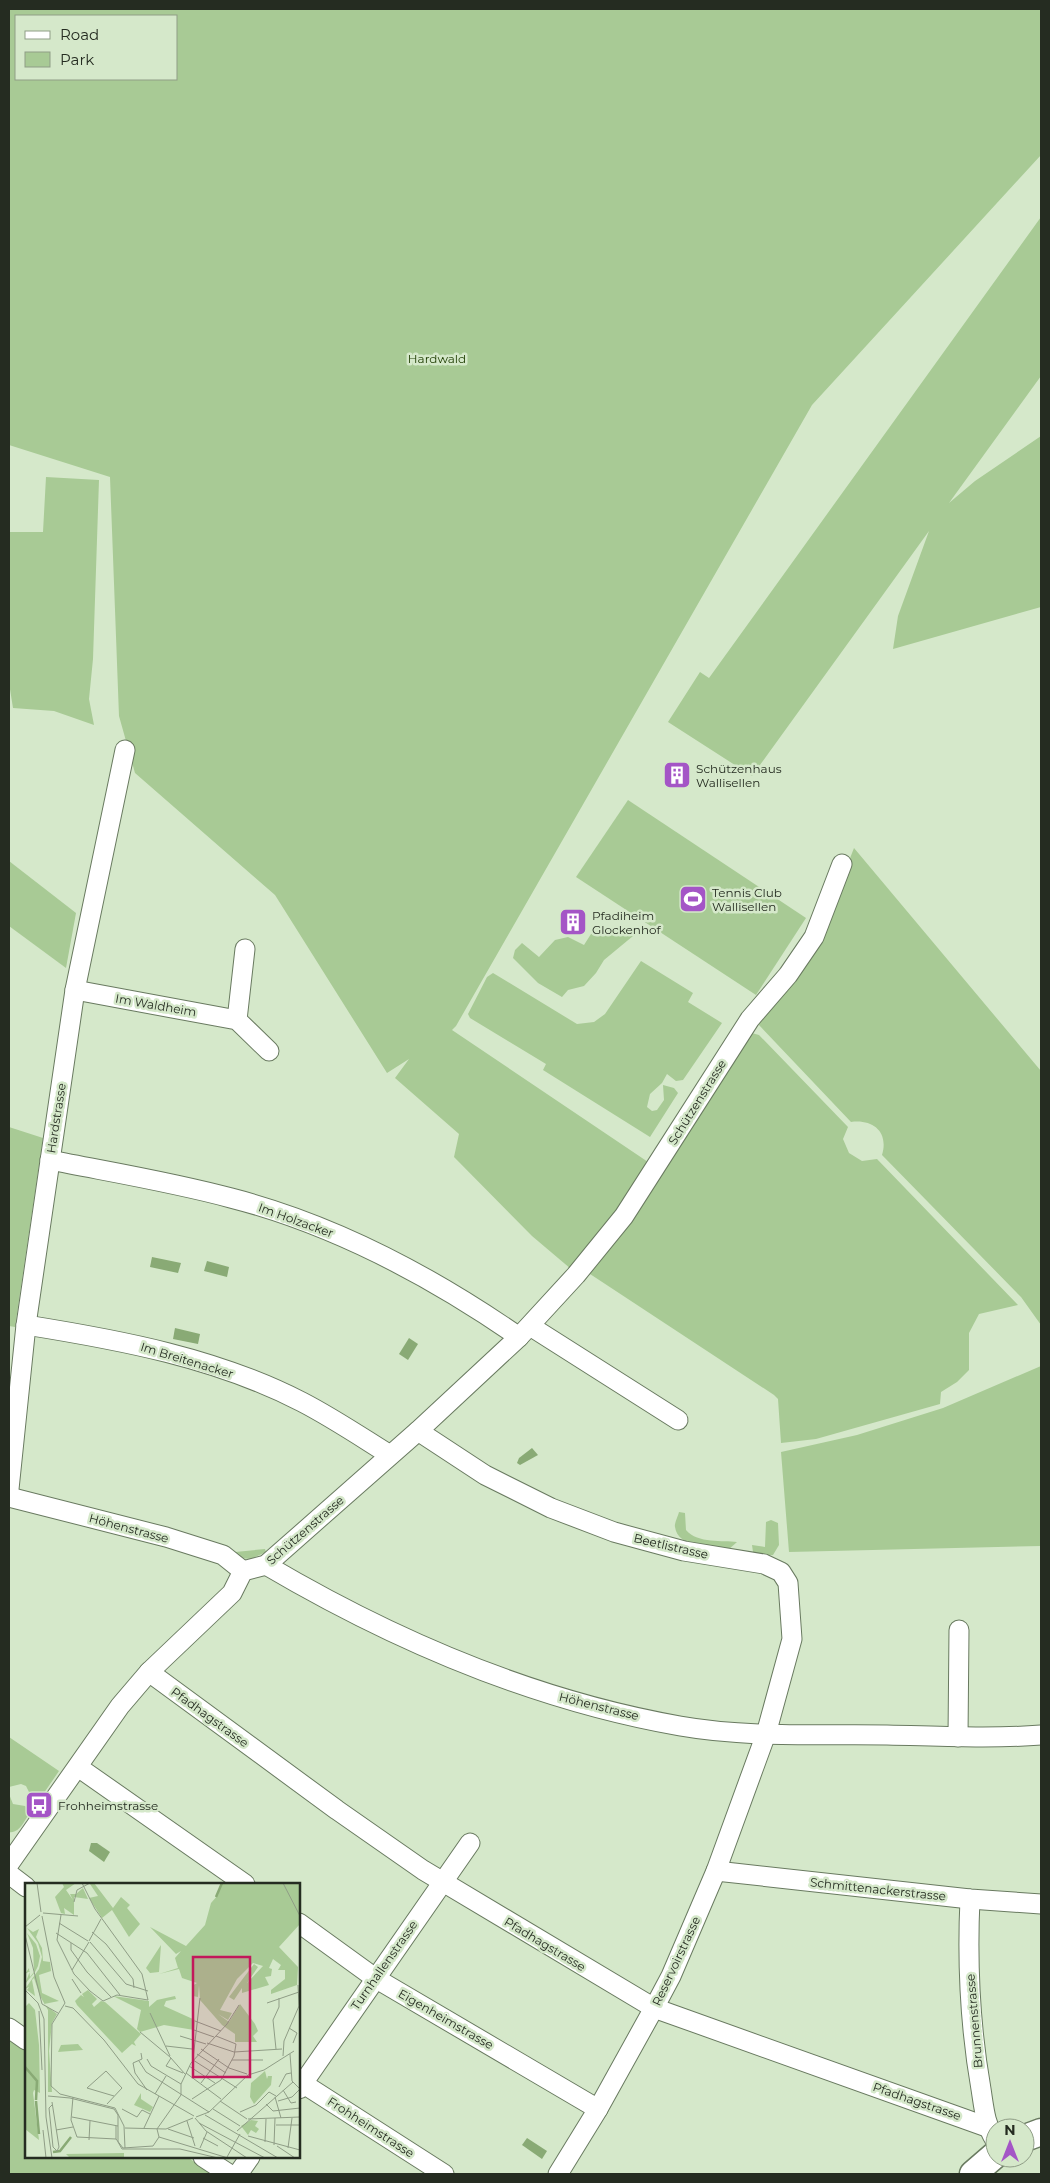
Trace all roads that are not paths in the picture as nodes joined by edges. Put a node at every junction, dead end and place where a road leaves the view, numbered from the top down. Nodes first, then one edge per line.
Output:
1 (125, 750) dead end
2 (842, 864) dead end
3 (245, 949) dead end
4 (75, 990) junction
5 (236, 1020) junction
6 (269, 1051) dead end
7 (50, 1160) junction
8 (26, 1325) junction
9 (524, 1331) junction
10 (678, 1420) dead end
11 (418, 1431) junction
12 (390, 1455) junction
13 (9, 1489) edge
14 (9, 1497) edge
15 (266, 1565) junction
16 (243, 1571) junction
17 (959, 1630) dead end
18 (149, 1672) junction
19 (766, 1734) junction
20 (958, 1736) junction
21 (1041, 1736) edge
22 (78, 1766) junction
23 (470, 1843) dead end
24 (9, 1864) edge
25 (716, 1871) junction
26 (9, 1874) edge
27 (442, 1882) junction
28 (244, 1883) edge
29 (25, 1886) edge
30 (970, 1899) junction
31 (1041, 1904) edge
32 (300, 1924) edge
33 (375, 1978) junction
34 (654, 2008) junction
35 (9, 2028) edge
36 (25, 2039) edge
37 (300, 2084) edge
38 (598, 2109) junction
39 (988, 2118) edge
40 (985, 2132) edge
41 (205, 2158) edge
42 (249, 2158) edge
43 (985, 2164) edge
44 (230, 2174) edge
45 (238, 2174) edge
46 (444, 2174) edge
47 (558, 2174) edge
48 (973, 2174) edge

1 - 4 street, Hardstrasse
2 - 9 street, Schützenstrasse
3 - 5 street
4 - 5 street, Im Waldheim
4 - 7 street, Hardstrasse
5 - 6 street
7 - 8 street, Hardstrasse
7 - 9 street, Im Holzacker
8 - 12 street, Im Breitenacker
8 - 13 street, Hardstrasse
9 - 10 street
9 - 11 street, Schützenstrasse
11 - 12 street, Schützenstrasse
11 - 19 street, Beetlistrasse
12 - 15 street, Schützenstrasse
14 - 16 street, Höhenstrasse
15 - 16 street, Schützenstrasse
15 - 19 street, Höhenstrasse
16 - 18 street
17 - 20 street
18 - 22 street
18 - 27 street, Pfadhagstrasse
19 - 20 street, Höhenstrasse
19 - 25 street, Reservoirstrasse
20 - 21 street, Höhenstrasse
22 - 24 street
22 - 28 street
23 - 27 street, Turnhallenstrasse
25 - 30 street, Schmittenackerstrasse
25 - 34 street, Reservoirstrasse
26 - 29 street
27 - 33 street, Turnhallenstrasse
27 - 34 street, Pfadhagstrasse
30 - 31 street, Schmittenackerstrasse
30 - 39 street, Brunnenstrasse
32 - 33 street, Eigenheimstrasse
33 - 37 street, Turnhallenstrasse
33 - 38 street, Eigenheimstrasse
34 - 38 street, Reservoirstrasse
34 - 40 street, Pfadhagstrasse
35 - 36 street
37 - 46 street, Frohheimstrasse
38 - 47 street, Reservoirstrasse
41 - 44 street
42 - 45 street
43 - 48 main road

